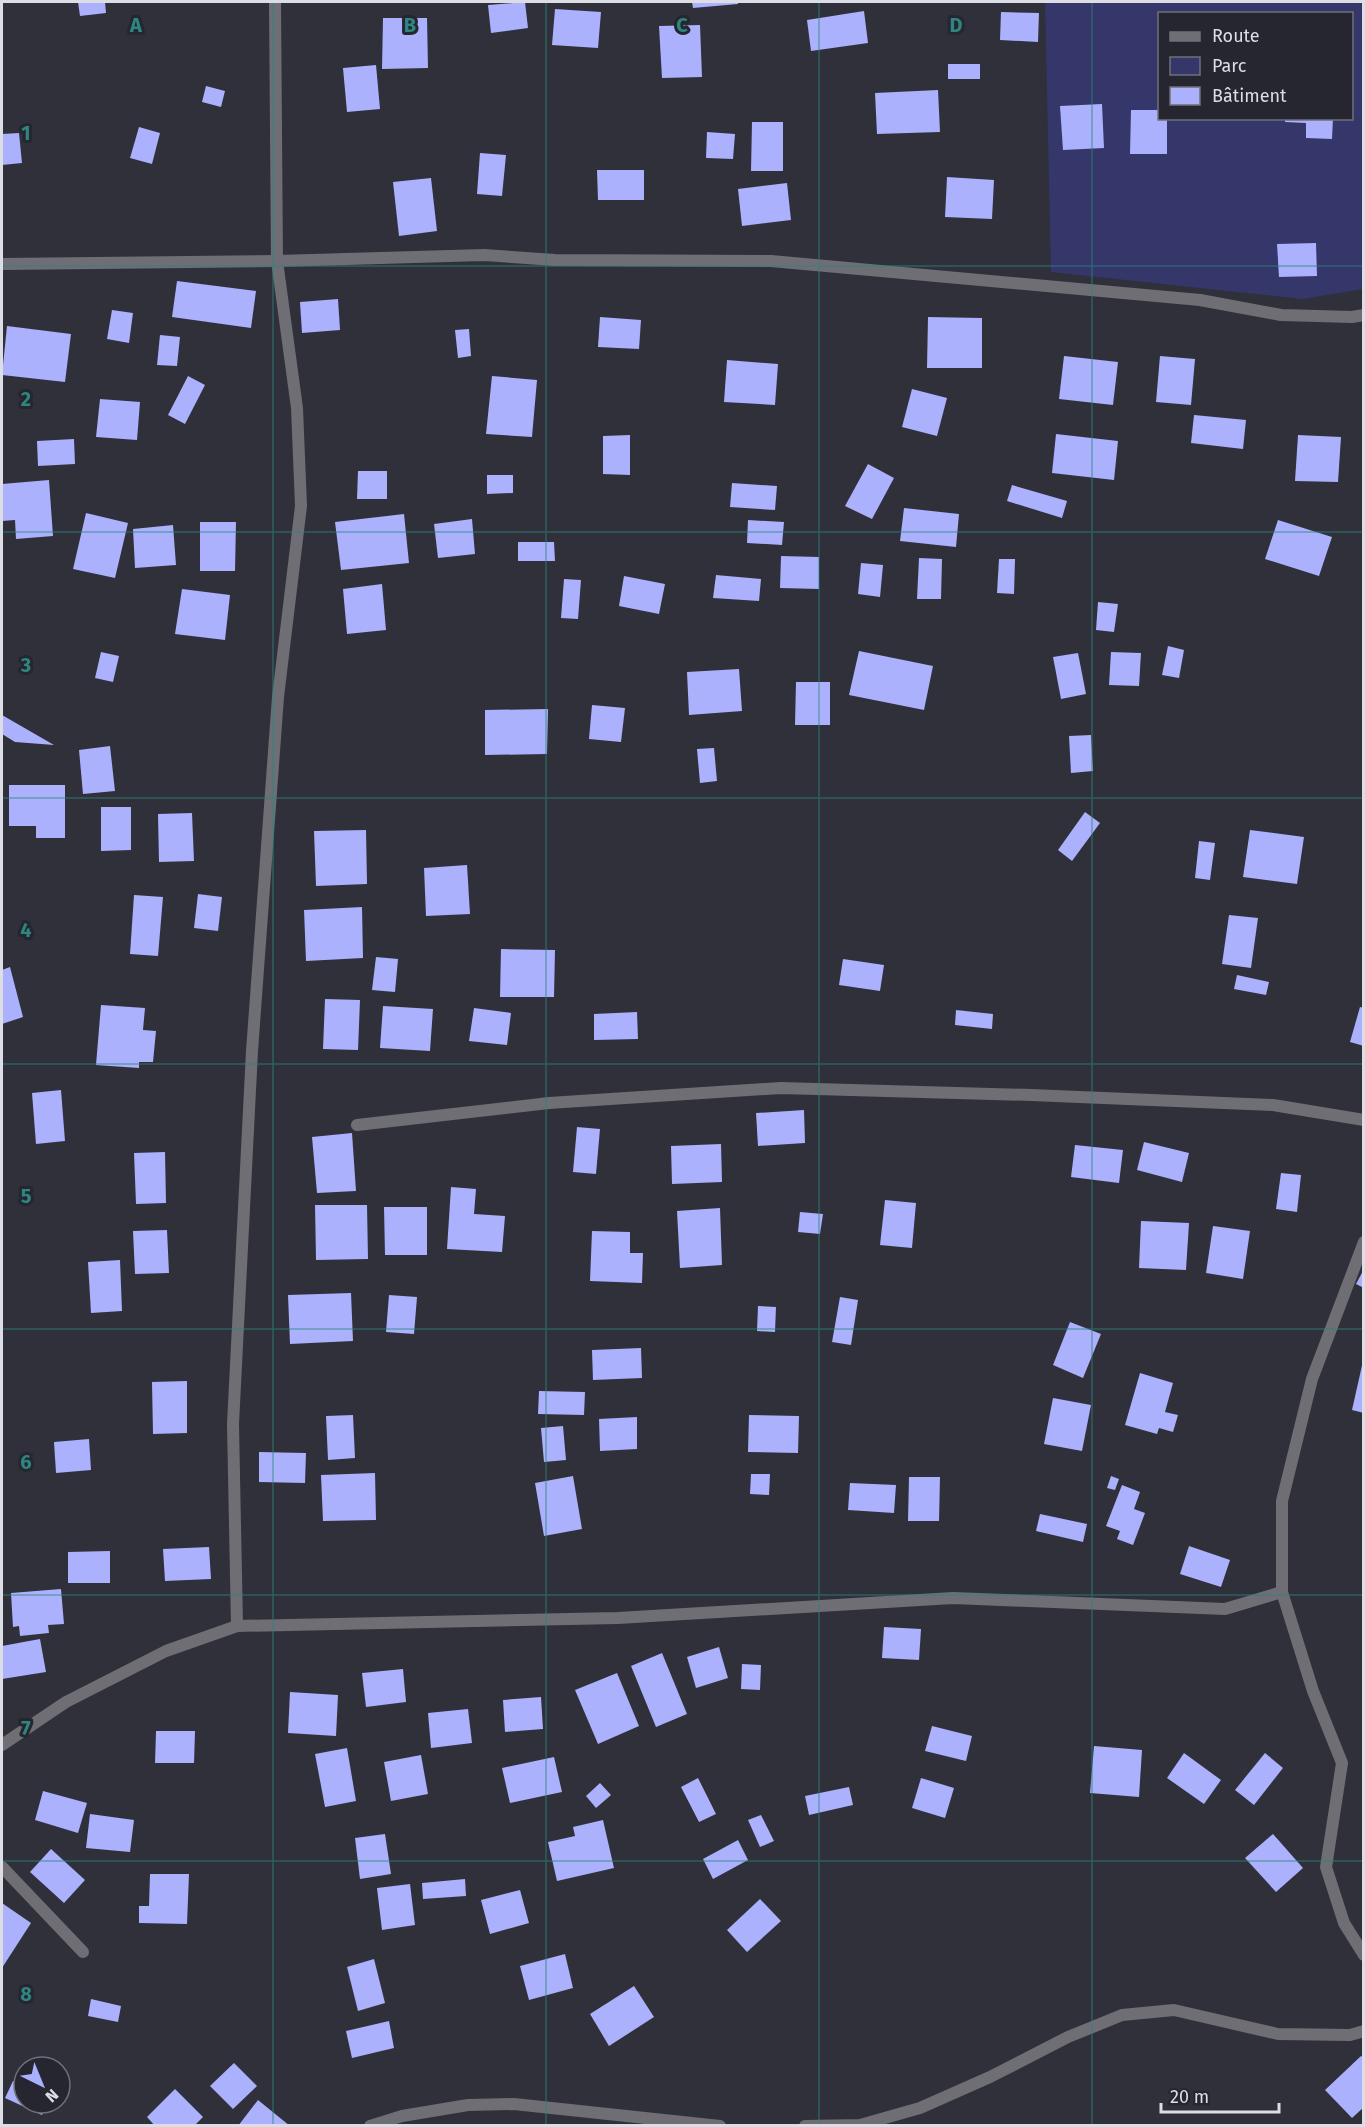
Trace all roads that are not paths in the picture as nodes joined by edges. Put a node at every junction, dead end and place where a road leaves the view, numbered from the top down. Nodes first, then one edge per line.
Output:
1 (275, 2) edge
2 (278, 261) junction
3 (2, 264) edge
4 (1364, 315) edge
5 (1364, 1120) edge
6 (357, 1125) dead end
7 (1364, 1242) edge
8 (1282, 1592) junction
9 (237, 1626) junction
10 (2, 1745) edge
11 (2, 1867) edge
12 (83, 1952) dead end
13 (1364, 1955) edge
14 (1364, 2031) edge
15 (370, 2126) edge
16 (720, 2126) edge
17 (805, 2126) edge

1 - 2 street
2 - 3 street
2 - 4 street
2 - 9 street
5 - 6 street
7 - 8 street
8 - 9 street
8 - 13 street
9 - 10 street
11 - 12 street
14 - 17 street
15 - 16 street

